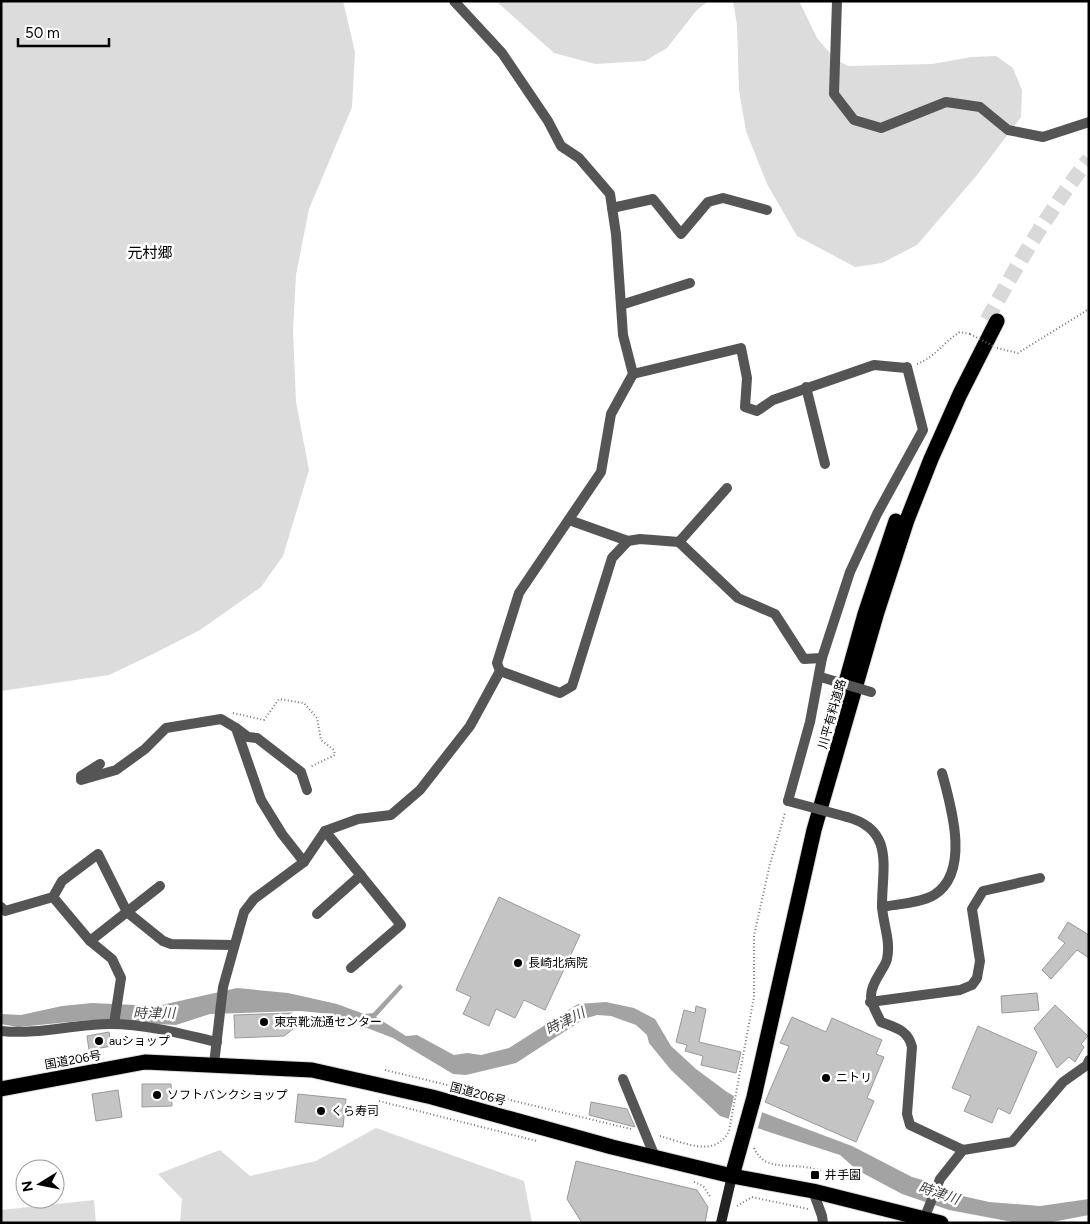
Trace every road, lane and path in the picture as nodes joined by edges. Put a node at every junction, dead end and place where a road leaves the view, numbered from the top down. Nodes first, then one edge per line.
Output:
1 (454, 1) edge
2 (837, 1) edge
3 (1089, 122) edge
4 (612, 208) junction
5 (767, 210) dead end
6 (690, 283) dead end
7 (621, 305) junction
8 (1089, 309) edge
9 (992, 320) tunnel mouth
10 (907, 367) junction
11 (633, 374) junction
12 (806, 387) junction
13 (826, 464) dead end
14 (727, 488) dead end
15 (568, 520) junction
16 (628, 542) junction
17 (679, 542) junction
18 (822, 658) junction
19 (500, 671) junction
20 (824, 678) dead end
21 (871, 692) dead end
22 (221, 719) junction
23 (236, 728) junction
24 (100, 764) dead end
25 (301, 772) junction
26 (942, 773) dead end
27 (307, 790) dead end
28 (782, 822) dead end
29 (325, 831) junction
30 (304, 862) junction
31 (361, 876) junction
32 (1040, 878) dead end
33 (160, 886) dead end
34 (53, 897) junction
35 (882, 907) junction
36 (1, 908) edge
37 (127, 912) junction
38 (317, 914) dead end
39 (90, 940) junction
40 (233, 945) junction
41 (351, 968) dead end
42 (870, 1002) junction
43 (114, 1024) junction
44 (1, 1030) edge
45 (217, 1042) junction
46 (214, 1064) junction
47 (1088, 1064) edge
48 (385, 1070) dead end
49 (623, 1080) dead end
50 (1, 1089) edge
51 (746, 1092) junction
52 (379, 1101) dead end
53 (737, 1130) junction
54 (644, 1132) junction
55 (542, 1143) dead end
56 (752, 1145) dead end
57 (963, 1150) junction
58 (655, 1157) junction
59 (732, 1176) junction
60 (847, 1179) dead end
61 (686, 1180) dead end
62 (813, 1191) junction
63 (711, 1198) dead end
64 (735, 1210) dead end
65 (815, 1210) dead end
66 (926, 1213) junction
67 (721, 1223) edge
68 (823, 1223) edge
69 (941, 1223) edge

1 - 4 street
2 - 3 street
4 - 5 street
4 - 7 street
6 - 7 street
7 - 11 street
8 - 10 path, bridge
9 - 51 highway, 川平有料道路
10 - 12 street
10 - 18 street
11 - 12 street
11 - 15 street
12 - 13 street
14 - 17 street
15 - 16 street
15 - 19 street
16 - 17 street
16 - 19 street
17 - 18 street
18 - 35 street, bridge
19 - 29 street
20 - 21 street, bridge
22 - 23 street
22 - 24 street
22 - 25 path
23 - 25 street
23 - 30 street
25 - 27 street
26 - 35 street
28 - 51 path
29 - 30 street
29 - 31 street
30 - 40 street
31 - 38 street
31 - 41 street
32 - 42 street
33 - 37 street
34 - 36 street
34 - 37 street
34 - 39 street
35 - 42 street
37 - 39 street
37 - 40 street
39 - 43 street
40 - 45 street
42 - 57 street
43 - 44 street
43 - 45 street
45 - 46 street
46 - 50 highway, 国道206号
46 - 58 highway, 国道206号
47 - 57 street
48 - 54 path
49 - 54 street
51 - 53 highway, 川平有料道路
51 - 53 path
52 - 55 path
53 - 54 path
53 - 59 highway, 川平有料道路
54 - 58 street
56 - 60 path
57 - 66 street
58 - 59 highway, 国道206号
59 - 62 highway, 国道206号
59 - 67 street
61 - 63 path
62 - 66 highway, 国道206号
62 - 68 street
64 - 65 path
66 - 69 highway, 国道206号

